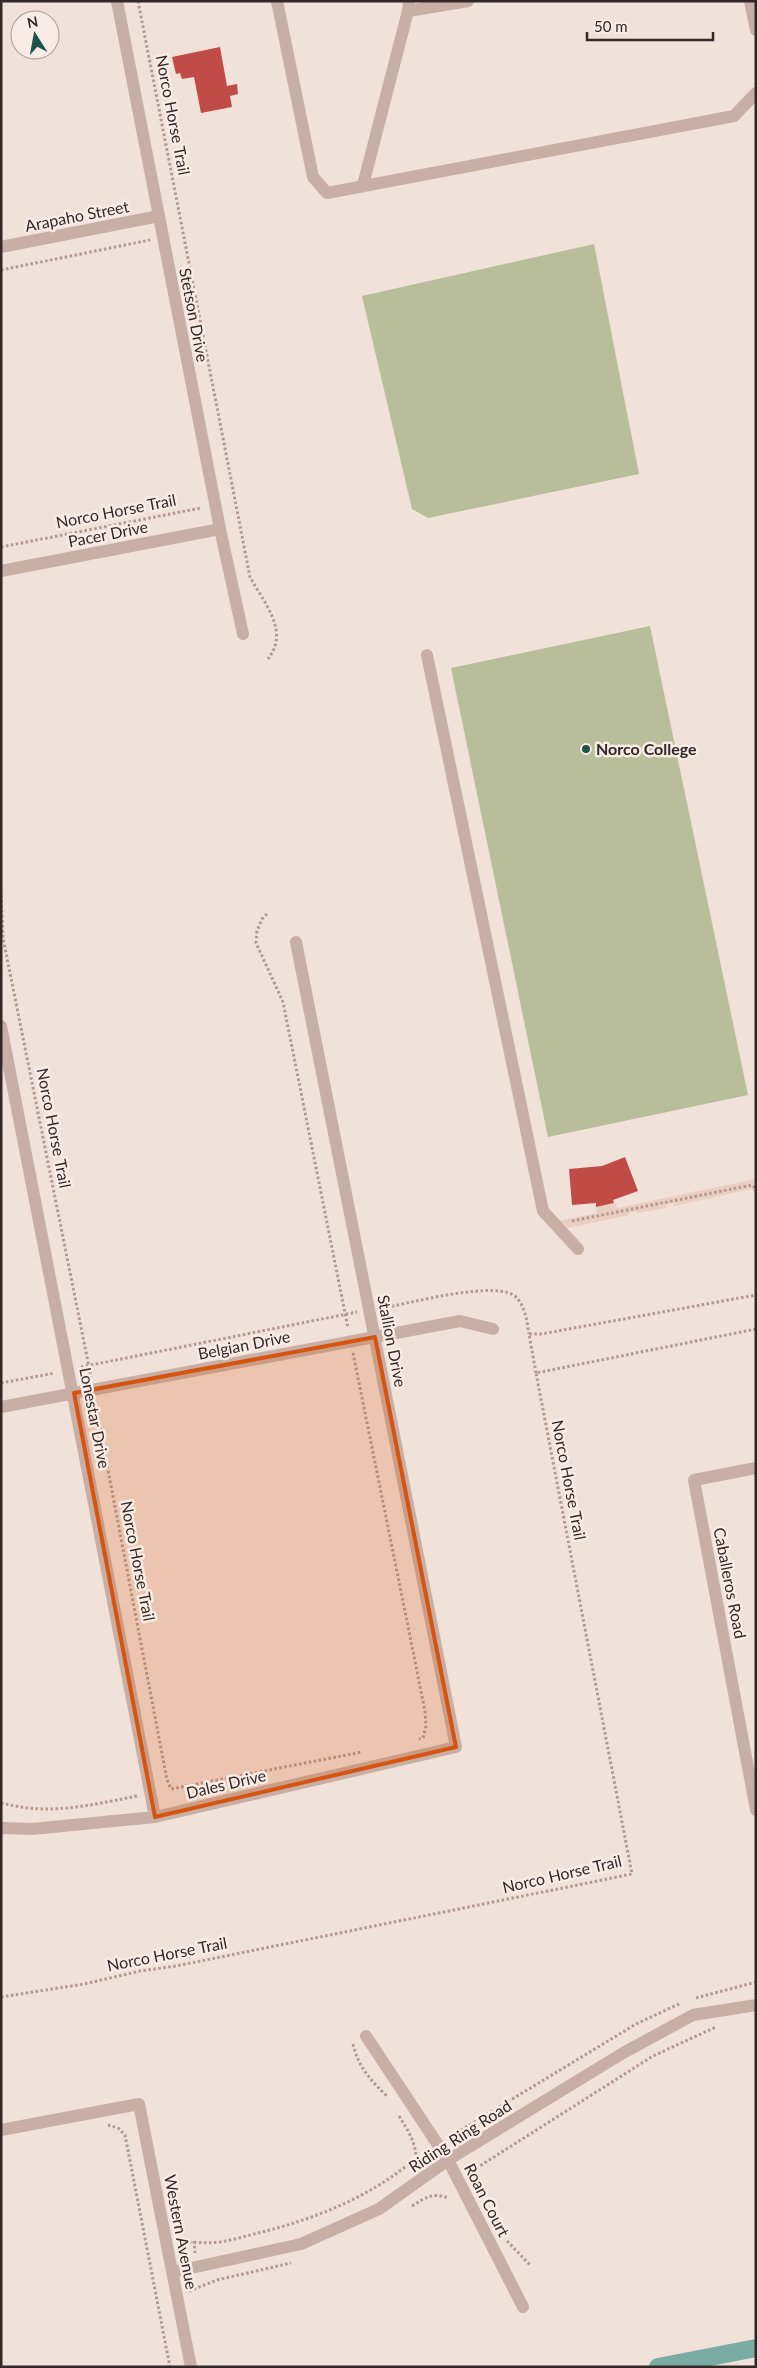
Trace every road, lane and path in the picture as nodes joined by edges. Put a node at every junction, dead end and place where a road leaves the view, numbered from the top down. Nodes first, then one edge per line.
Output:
1 (116, 1) edge
2 (138, 1) edge
3 (277, 1) edge
4 (468, 1) edge
5 (750, 1) edge
6 (408, 6) edge
7 (756, 30) edge
8 (756, 93) edge
9 (363, 185) junction
10 (158, 216) junction
11 (184, 234) junction
12 (163, 238) junction
13 (1, 247) edge
14 (1, 270) edge
15 (236, 502) junction
16 (216, 506) junction
17 (220, 529) junction
18 (1, 546) edge
19 (1, 571) edge
20 (244, 634) dead end
21 (427, 655) dead end
22 (268, 659) dead end
23 (1, 895) edge
24 (267, 914) dead end
25 (296, 942) dead end
26 (1, 1026) edge
27 (756, 1190) edge
28 (555, 1225) junction
29 (578, 1249) dead end
30 (756, 1295) edge
31 (370, 1309) junction
32 (346, 1315) junction
33 (756, 1329) edge
34 (493, 1330) dead end
35 (528, 1334) junction
36 (375, 1337) junction
37 (350, 1342) junction
38 (89, 1365) junction
39 (69, 1370) junction
40 (536, 1373) junction
41 (1, 1383) edge
42 (93, 1390) junction
43 (74, 1393) junction
44 (1, 1407) edge
45 (756, 1468) edge
46 (411, 1742) dead end
47 (456, 1747) joint
48 (363, 1752) dead end
49 (171, 1789) junction
50 (151, 1794) junction
51 (1, 1803) edge
52 (756, 1810) edge
53 (155, 1817) junction
54 (1, 1828) edge
55 (1, 1997) edge
56 (756, 2005) edge
57 (724, 2026) dead end
58 (366, 2036) dead end
59 (352, 2041) dead end
60 (390, 2099) dead end
61 (399, 2114) dead end
62 (102, 2125) dead end
63 (1, 2130) edge
64 (448, 2160) junction
65 (474, 2185) dead end
66 (503, 2237) dead end
67 (167, 2245) junction
68 (147, 2249) junction
69 (531, 2266) dead end
70 (172, 2272) junction
71 (523, 2307) dead end
72 (170, 2367) edge
73 (191, 2367) edge

1 - 10 street, Stetson Drive
2 - 11 path, Norco Horse Trail
3 - 9 street
4 - 6 street
5 - 7 street
6 - 9 street
8 - 9 street
10 - 12 street, Stetson Drive
10 - 13 street, Arapaho Street
11 - 12 path
11 - 15 path, Norco Horse Trail
12 - 14 path
12 - 16 street, Stetson Drive
15 - 16 path, Norco Horse Trail
15 - 22 path, Norco Horse Trail
16 - 17 street, Stetson Drive
16 - 18 path, Norco Horse Trail
17 - 19 street, Pacer Drive
17 - 20 street, Stetson Drive
21 - 28 street
23 - 38 path, Norco Horse Trail
24 - 32 path
25 - 31 street, Stallion Drive
26 - 39 street, Lonestar Drive
27 - 28 path
28 - 29 street
30 - 35 path
31 - 32 path, Norco Horse Trail
31 - 35 path, Norco Horse Trail
31 - 36 street, Stallion Drive
32 - 37 path
32 - 38 path, Norco Horse Trail
33 - 40 path
34 - 36 street, Belgian Drive
35 - 40 path, Norco Horse Trail
36 - 37 street, Belgian Drive
36 - 47 street, Stallion Drive
37 - 42 street, Belgian Drive
37 - 46 path
38 - 39 path, Norco Horse Trail
38 - 42 path, Norco Horse Trail
39 - 41 path, Norco Horse Trail
39 - 43 street, Lonestar Drive
40 - 55 path, Norco Horse Trail
42 - 43 street, Belgian Drive
42 - 49 path, Norco Horse Trail
43 - 44 street, Belgian Drive
43 - 50 street, Lonestar Drive
45 - 52 street, Caballeros Road
47 - 53 street, Dales Drive
48 - 49 path
49 - 50 path
50 - 51 path
50 - 53 street, Lonestar Drive
53 - 54 street, Dales Drive
56 - 64 street, Riding Ring Road
57 - 65 path
58 - 64 street, Roan Court
59 - 60 path
61 - 67 path
62 - 68 path
63 - 67 street, Western Avenue
64 - 70 street, Riding Ring Road
64 - 71 street, Roan Court
66 - 69 path
67 - 68 path
67 - 70 street, Western Avenue
68 - 72 path
70 - 73 street, Western Avenue

